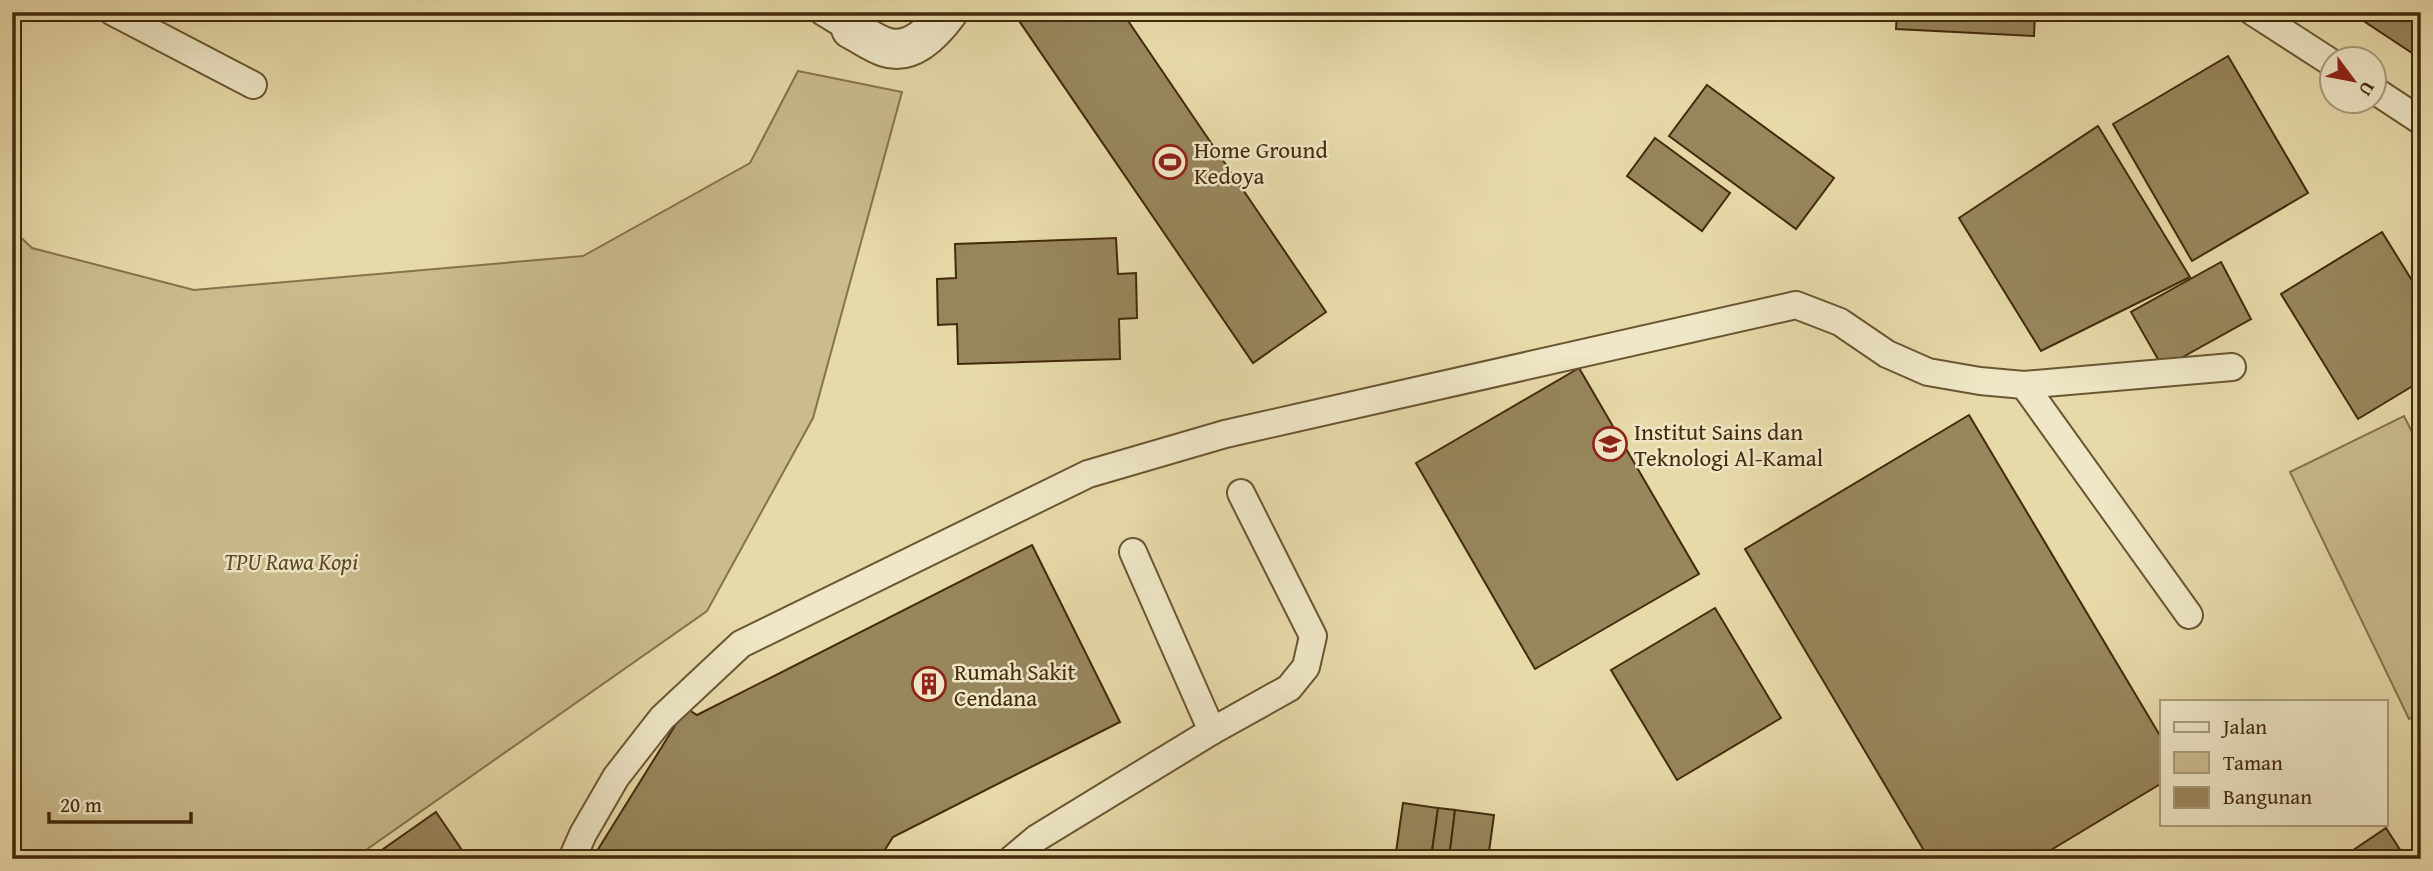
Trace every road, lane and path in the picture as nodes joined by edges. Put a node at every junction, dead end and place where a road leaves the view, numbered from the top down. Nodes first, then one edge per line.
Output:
1 (113, 12) edge
2 (948, 12) edge
3 (2253, 12) edge
4 (845, 18) edge
5 (2318, 54) edge
6 (253, 85) dead end
7 (2388, 99) edge
8 (2421, 121) edge
9 (2232, 367) dead end
10 (2024, 385) junction
11 (1241, 493) dead end
12 (1133, 552) dead end
13 (2189, 615) dead end
14 (1212, 731) junction
15 (572, 859) edge
16 (1012, 859) edge

1 - 6 lane
2 - 4 street
3 - 5 lane
7 - 8 lane
9 - 10 lane
10 - 13 lane
10 - 15 lane
11 - 14 lane
12 - 14 lane
14 - 16 lane

